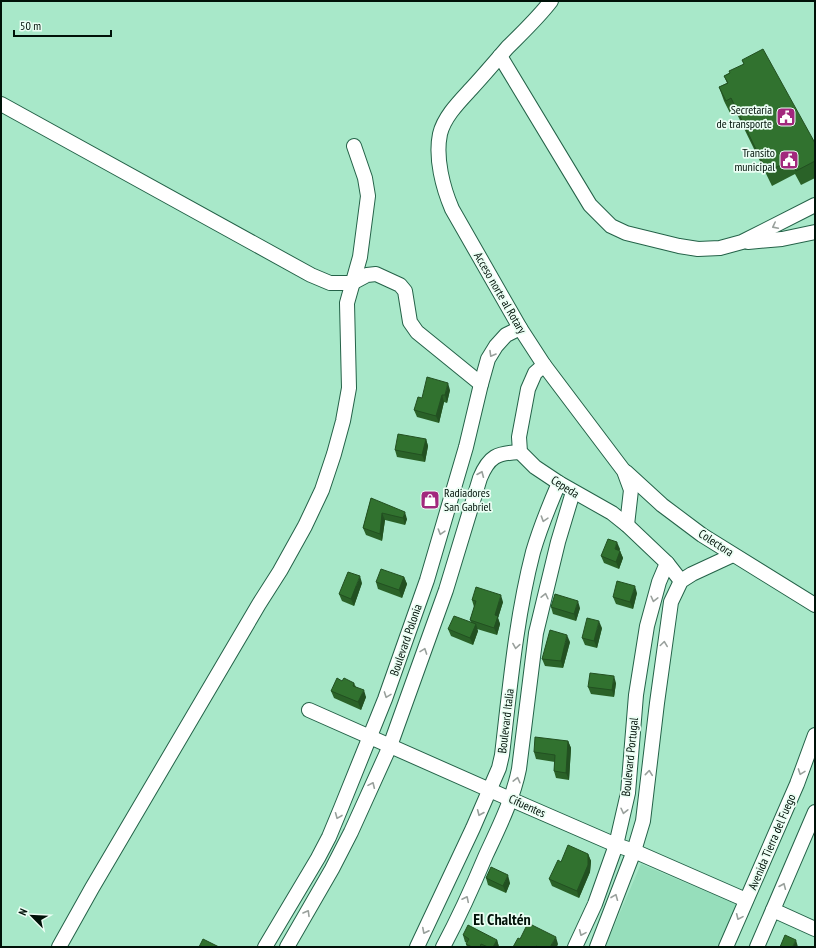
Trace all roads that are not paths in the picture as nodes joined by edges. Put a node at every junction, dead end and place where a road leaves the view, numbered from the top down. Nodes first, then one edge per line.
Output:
1 (551, 1) edge
2 (500, 56) junction
3 (1, 104) edge
4 (354, 146) dead end
5 (811, 207) edge
6 (815, 232) edge
7 (742, 242) junction
8 (352, 283) junction
9 (520, 328) junction
10 (544, 364) junction
11 (481, 384) junction
12 (520, 452) junction
13 (624, 471) junction
14 (559, 483) junction
15 (573, 492) junction
16 (627, 525) junction
17 (733, 555) junction
18 (667, 563) junction
19 (681, 581) junction
20 (815, 605) edge
21 (309, 710) dead end
22 (815, 735) edge
23 (370, 737) junction
24 (390, 746) junction
25 (489, 789) junction
26 (510, 799) junction
27 (815, 812) edge
28 (616, 845) junction
29 (634, 851) junction
30 (746, 900) junction
31 (773, 910) junction
32 (815, 929) edge
33 (59, 947) edge
34 (265, 947) edge
35 (287, 947) edge
36 (417, 947) edge
37 (443, 947) edge
38 (575, 947) edge
39 (596, 947) edge
40 (726, 947) edge
41 (757, 947) edge

1 - 2 street, Acceso norte al Rotary
2 - 7 street
2 - 9 street, Acceso norte al Rotary
3 - 8 street
4 - 8 street
5 -> 7 street
6 - 7 street
8 - 11 street
8 - 33 street
9 - 10 street, Acceso norte al Rotary
9 -> 11 street, Boulevard Polonia
10 - 12 street
10 - 13 street, Acceso norte al Rotary
11 -> 23 street, Boulevard Polonia
12 - 14 street, Cepeda
24 -> 12 street, Boulevard Polonia
13 - 16 street, Acceso norte al Rotary
13 - 17 street, Colectora
14 - 15 street, Cepeda
14 -> 25 street, Boulevard Italia
15 - 16 street, Cepeda
26 -> 15 street, Boulevard Italia
16 - 18 street, Cepeda
17 - 19 street
17 - 20 street, Colectora
18 - 19 street, Cepeda
18 -> 28 street, Boulevard Portugal
29 -> 19 street, Boulevard Portugal
21 - 23 street, Cifuentes
22 -> 30 street, Avenida Tierra del Fuego
23 - 24 street, Cifuentes
23 -> 34 street, Boulevard Polonia
24 - 25 street, Cifuentes
35 -> 24 street, Boulevard Polonia
25 - 26 street, Cifuentes
25 -> 36 street, Boulevard Italia
26 - 28 street, Cifuentes
37 -> 26 street, Boulevard Italia
31 -> 27 street
28 - 29 street, Cifuentes
28 -> 38 street, Boulevard Portugal
29 - 30 street, Cifuentes
39 -> 29 street, Boulevard Portugal
30 -> 40 street, Avenida Tierra del Fuego
31 - 32 street
31 - 41 street

